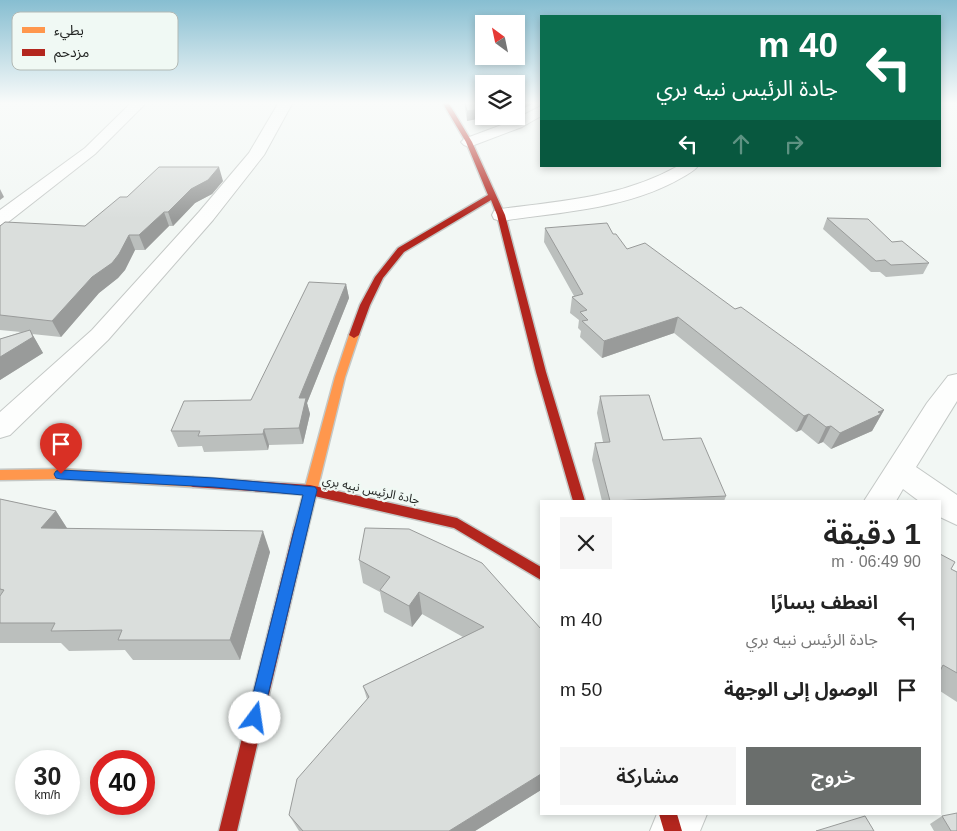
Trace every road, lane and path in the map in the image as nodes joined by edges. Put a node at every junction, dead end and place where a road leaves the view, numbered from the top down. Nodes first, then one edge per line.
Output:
1 (101, 141) edge
2 (264, 141) edge
3 (472, 141) edge
4 (469, 142) joint
5 (688, 167) edge
6 (493, 195) junction
7 (501, 215) junction
8 (0, 219) edge
9 (957, 382) edge
10 (0, 428) edge
11 (900, 471) junction
12 (0, 475) edge
13 (310, 490) junction
14 (579, 500) edge
15 (881, 500) edge
16 (940, 500) edge
17 (941, 500) edge
18 (957, 512) edge
19 (540, 573) edge
20 (668, 815) edge
21 (683, 815) edge
22 (228, 831) edge
23 (673, 831) edge

1 - 8 street
2 - 10 street
3 - 4 street
4 - 6 street
5 - 7 street
6 - 7 street
6 - 13 street
7 - 14 street
9 - 11 street
11 - 15 street
11 - 16 street
12 - 13 street, جادة الرئيس نبيه بري
13 - 19 street, جادة الرئيس نبيه بري
13 - 22 street
17 - 18 street
20 - 23 street
21 - 23 street

